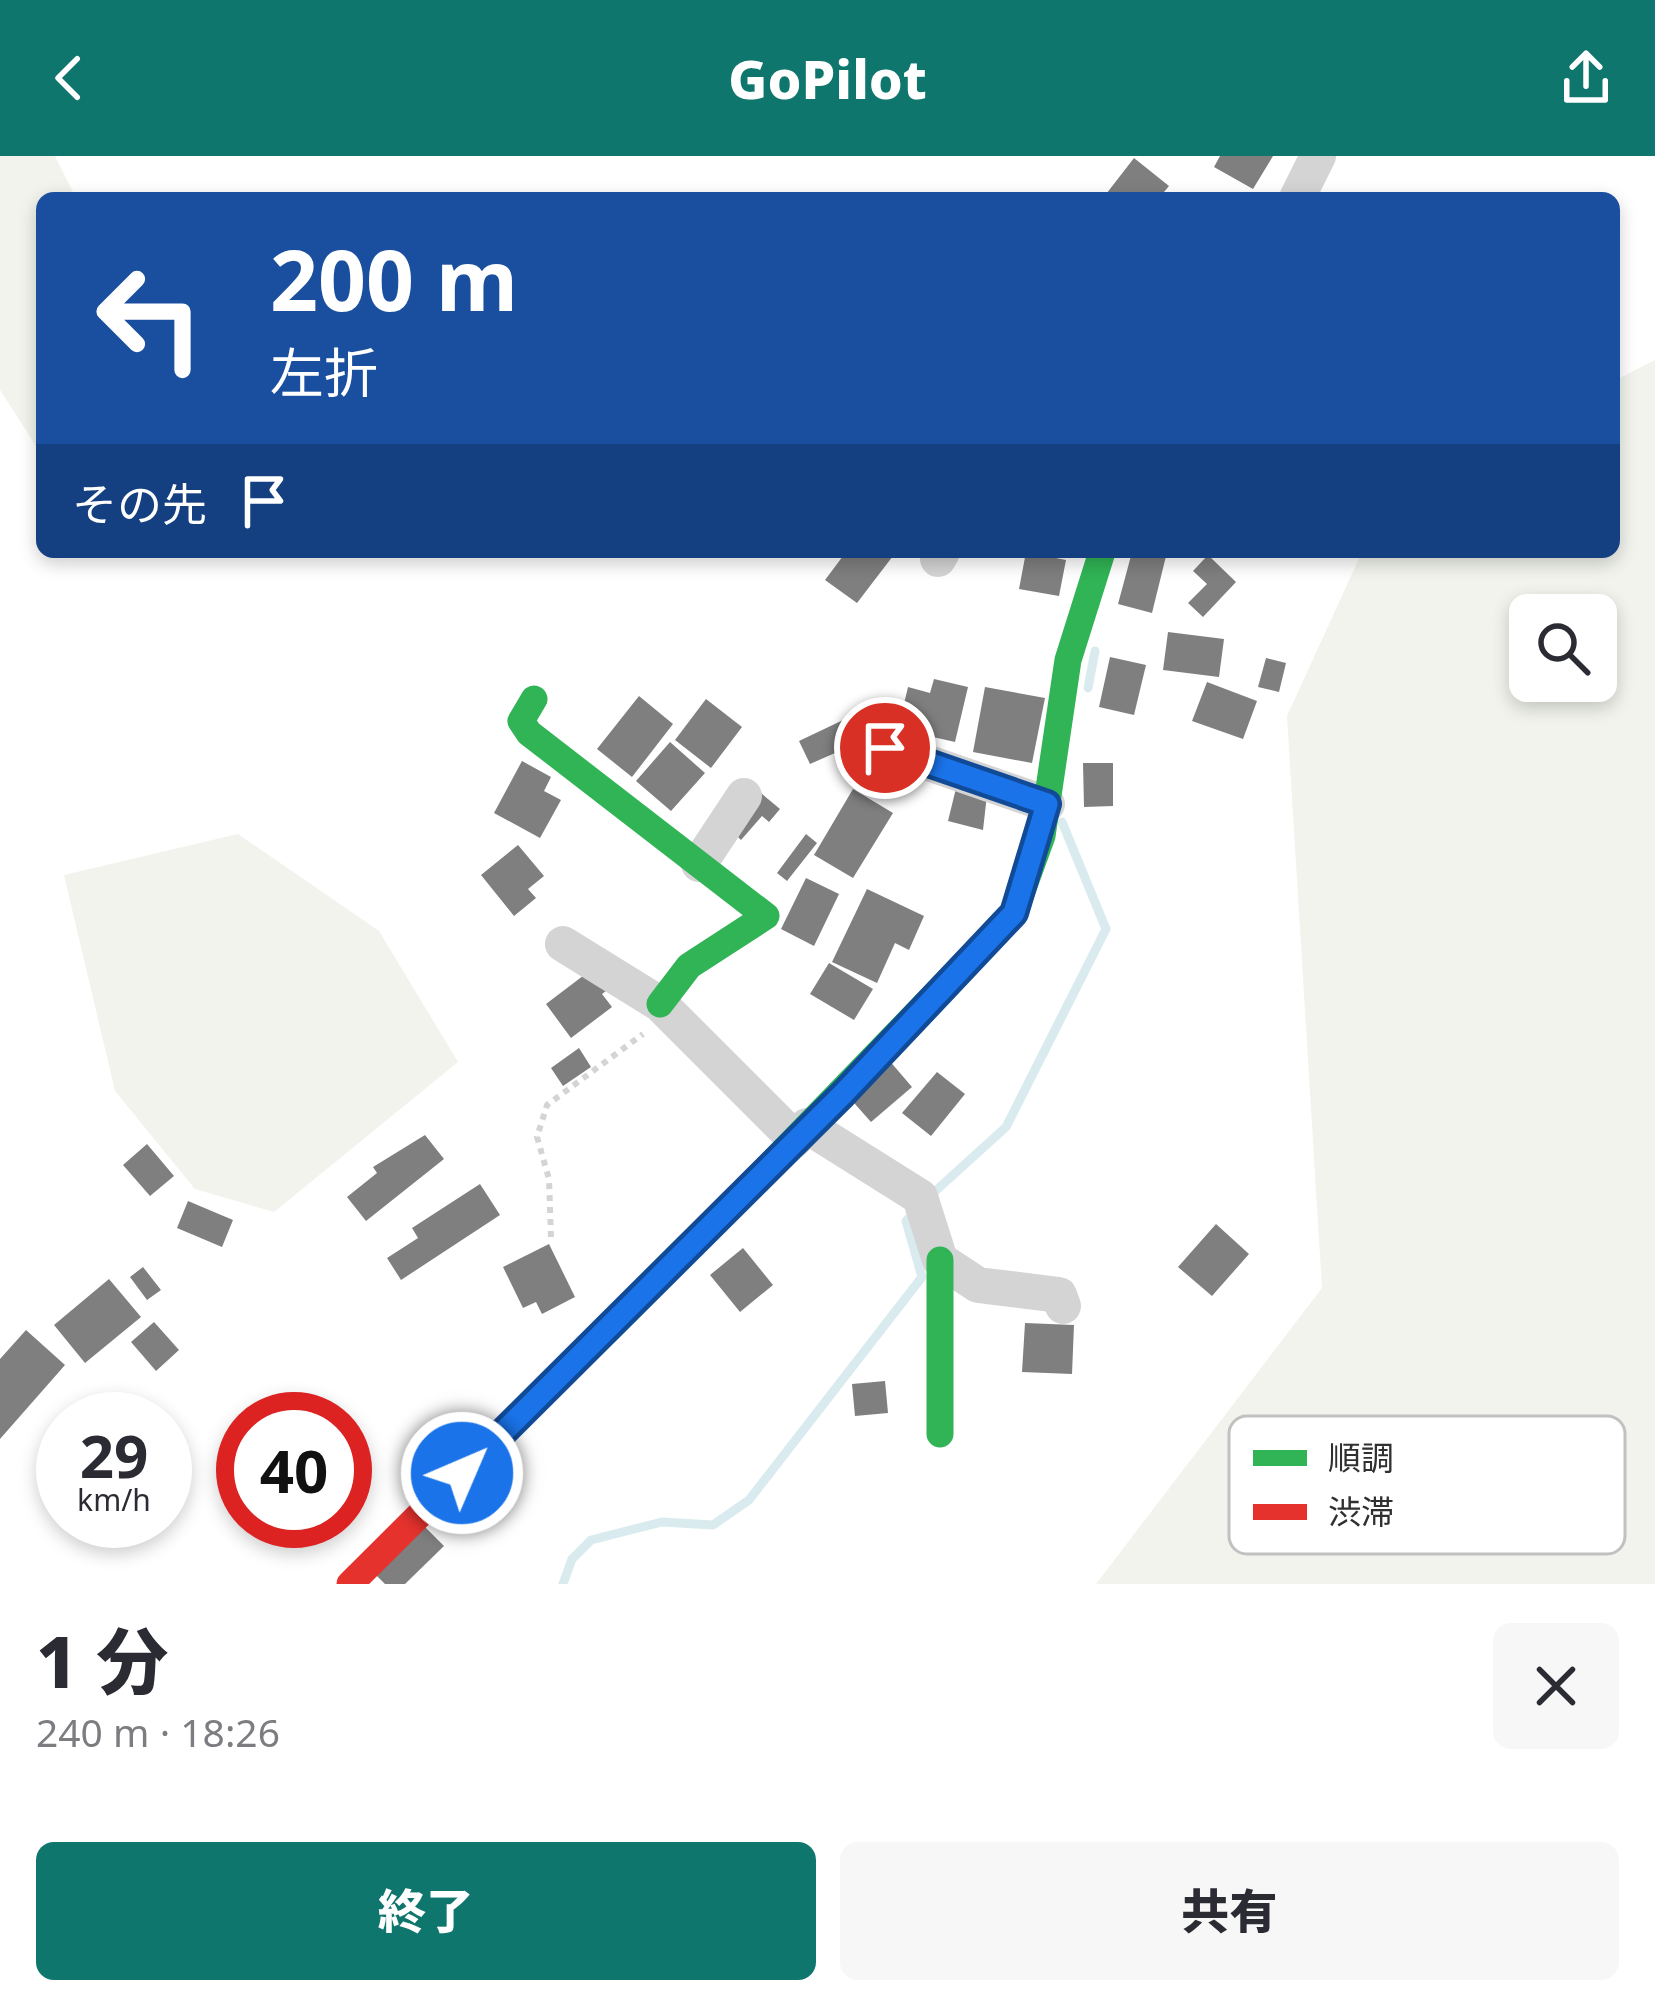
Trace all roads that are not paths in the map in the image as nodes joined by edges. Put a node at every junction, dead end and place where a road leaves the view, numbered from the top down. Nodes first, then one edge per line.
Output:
1 (1318, 156) edge
2 (1300, 192) edge
3 (1100, 558) edge
4 (534, 699) dead end
5 (885, 748) dead end
6 (744, 796) dead end
7 (1047, 804) junction
8 (699, 864) junction
9 (563, 944) dead end
10 (660, 1004) junction
11 (802, 1133) junction
12 (940, 1260) junction
13 (1064, 1306) dead end
14 (940, 1434) dead end
15 (350, 1584) edge

1 - 2 street
3 - 7 street
4 - 8 street
5 - 7 street
6 - 8 street
7 - 11 street
8 - 10 street
9 - 10 street
10 - 11 street
11 - 12 street
11 - 15 street
12 - 13 street
12 - 14 street

